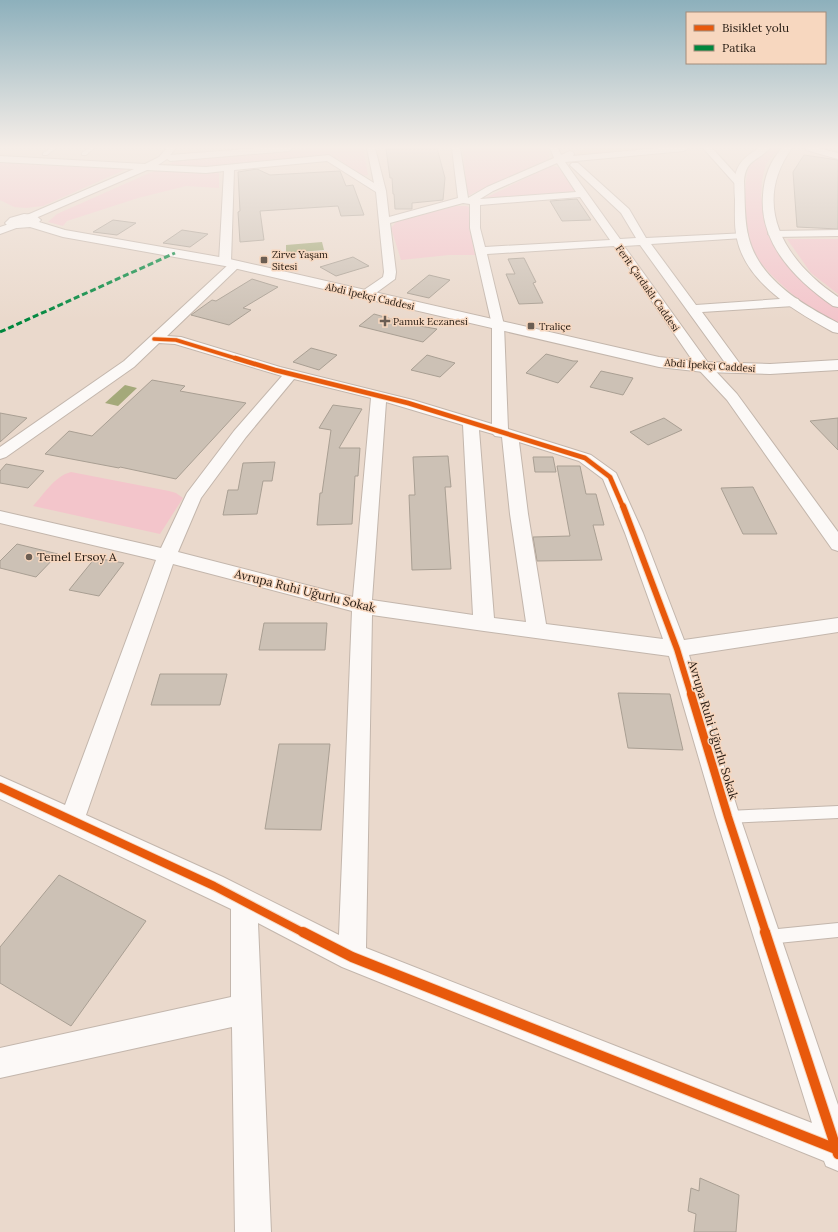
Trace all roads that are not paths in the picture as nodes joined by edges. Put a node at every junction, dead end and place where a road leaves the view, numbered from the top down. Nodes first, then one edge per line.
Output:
1 (62, 205) edge
2 (229, 205) edge
3 (382, 205) edge
4 (450, 205) edge
5 (470, 205) edge
6 (592, 205) edge
7 (619, 205) edge
8 (740, 205) edge
9 (768, 205) edge
10 (5, 212) dead end
11 (31, 220) junction
12 (16, 221) junction
13 (384, 221) junction
14 (0, 231) edge
15 (838, 233) edge
16 (774, 234) junction
17 (742, 235) junction
18 (643, 241) junction
19 (617, 243) junction
20 (481, 251) junction
21 (230, 263) junction
22 (364, 295) junction
23 (794, 302) junction
24 (838, 303) edge
25 (693, 309) junction
26 (498, 325) junction
27 (838, 329) edge
28 (154, 339) junction
29 (835, 364) edge
30 (704, 367) junction
31 (736, 368) junction
32 (291, 374) junction
33 (379, 396) junction
34 (471, 424) junction
35 (505, 434) junction
36 (0, 454) edge
37 (0, 517) edge
38 (838, 545) edge
39 (167, 556) junction
40 (362, 606) junction
41 (484, 624) junction
42 (838, 625) edge
43 (537, 631) junction
44 (677, 648) junction
45 (0, 787) edge
46 (838, 812) edge
47 (728, 817) junction
48 (72, 820) junction
49 (244, 902) junction
50 (838, 930) edge
51 (767, 937) junction
52 (352, 958) junction
53 (246, 1009) junction
54 (0, 1063) edge
55 (837, 1151) edge
56 (253, 1232) edge

1 - 11 street
2 - 21 street
3 - 13 street
4 - 13 street
5 - 20 street
6 - 19 street, Ferit Çardaklı Caddesi
7 - 18 street
8 - 17 main road
9 - 16 main road
10 - 12 main road
11 - 12 main road, Abdi İpekçi Caddesi
11 - 21 main road, Abdi İpekçi Caddesi
12 - 14 street
13 - 22 street
15 - 16 street
16 - 24 main road
17 - 18 street
17 - 23 main road
18 - 19 street
18 - 25 street
19 - 20 street
19 - 30 street, Ferit Çardaklı Caddesi
20 - 26 street
21 - 22 main road, Abdi İpekçi Caddesi
21 - 28 street
22 - 26 main road, Abdi İpekçi Caddesi
23 - 25 street
23 - 27 main road
25 - 31 street
26 - 30 main road, Abdi İpekçi Caddesi
26 - 35 street
28 - 32 street
28 - 36 street
29 - 31 main road, Abdi İpekçi Caddesi
30 - 31 main road, Abdi İpekçi Caddesi
30 - 38 street, Ferit Çardaklı Caddesi
32 - 33 street
32 - 39 street
33 - 34 street
33 - 40 street
34 - 35 street
34 - 41 street
35 - 43 street
35 - 44 street
37 - 39 street, Avrupa Ruhi Uğurlu Sokak
39 - 40 street, Avrupa Ruhi Uğurlu Sokak
39 - 48 street
40 - 41 street, Avrupa Ruhi Uğurlu Sokak
40 - 52 street
41 - 43 street, Avrupa Ruhi Uğurlu Sokak
42 - 44 street
43 - 44 street, Avrupa Ruhi Uğurlu Sokak
44 - 47 street, Avrupa Ruhi Uğurlu Sokak
45 - 48 street
46 - 47 lane
47 - 51 street, Avrupa Ruhi Uğurlu Sokak
48 - 49 street
49 - 52 street
49 - 53 street
50 - 51 lane
51 - 55 street, Avrupa Ruhi Uğurlu Sokak
52 - 55 street
53 - 54 street
53 - 56 street

